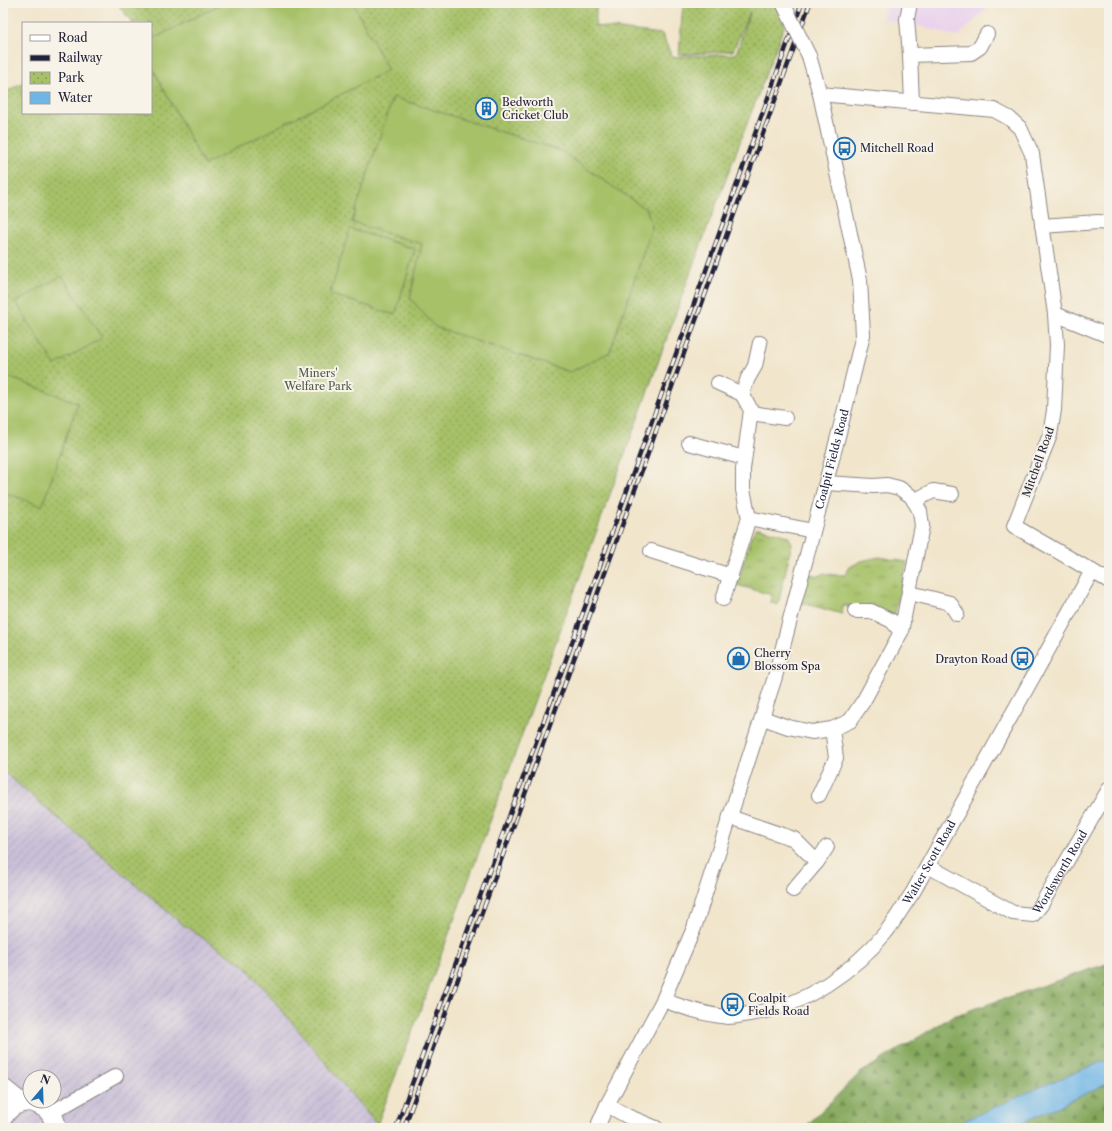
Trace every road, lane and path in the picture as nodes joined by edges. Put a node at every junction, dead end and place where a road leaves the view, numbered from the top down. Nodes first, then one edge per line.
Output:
1 (783, 3) edge
2 (910, 3) edge
3 (987, 34) dead end
4 (910, 54) junction
5 (820, 94) junction
6 (912, 103) junction
7 (1109, 223) edge
8 (1042, 226) junction
9 (1055, 314) junction
10 (1109, 336) edge
11 (760, 343) dead end
12 (718, 384) dead end
13 (742, 394) junction
14 (751, 413) junction
15 (785, 418) dead end
16 (689, 443) dead end
17 (744, 458) junction
18 (826, 483) junction
19 (952, 494) dead end
20 (914, 501) junction
21 (748, 518) junction
22 (813, 531) junction
23 (651, 551) dead end
24 (1092, 571) junction
25 (730, 576) junction
26 (1109, 581) edge
27 (910, 594) junction
28 (723, 599) dead end
29 (855, 611) dead end
30 (958, 614) dead end
31 (901, 632) junction
32 (763, 718) junction
33 (832, 729) junction
34 (1109, 789) edge
35 (819, 795) dead end
36 (730, 817) junction
37 (827, 847) dead end
38 (818, 862) junction
39 (928, 866) junction
40 (793, 890) dead end
41 (663, 1000) junction
42 (116, 1076) dead end
43 (3, 1089) edge
44 (22, 1098) edge
45 (22, 1103) edge
46 (607, 1105) junction
47 (46, 1109) edge
48 (3, 1116) edge
49 (53, 1120) edge
50 (599, 1124) dead end
51 (656, 1128) edge

1 - 5 street, Coalpit Fields Road, bridge
2 - 4 street
3 - 4 street
4 - 6 street
5 - 6 street, Mitchell Road
5 - 18 street, Coalpit Fields Road
6 - 8 street, Mitchell Road
7 - 8 street
8 - 9 street, Mitchell Road
9 - 10 street
9 - 24 street, Mitchell Road
11 - 13 street
12 - 13 street
13 - 14 street
14 - 15 street
14 - 17 street
16 - 17 street
17 - 21 street
18 - 20 street
18 - 22 street, Coalpit Fields Road
19 - 20 street
20 - 27 street
21 - 22 street
21 - 25 street
22 - 32 street, Coalpit Fields Road
23 - 25 street
24 - 26 street
24 - 39 street, Walter Scott Road
25 - 28 street
27 - 30 street
27 - 31 street
29 - 31 street
31 - 33 street
32 - 33 street
32 - 36 street, Coalpit Fields Road
33 - 35 street
34 - 39 street, Wordsworth Road
36 - 38 street
36 - 41 street, Coalpit Fields Road
37 - 38 street
38 - 40 street
39 - 41 street, Walter Scott Road
41 - 46 street, Coalpit Fields Road
42 - 49 street
43 - 44 street
45 - 48 street
46 - 50 street, Coalpit Fields Road
46 - 51 street
47 - 49 street

